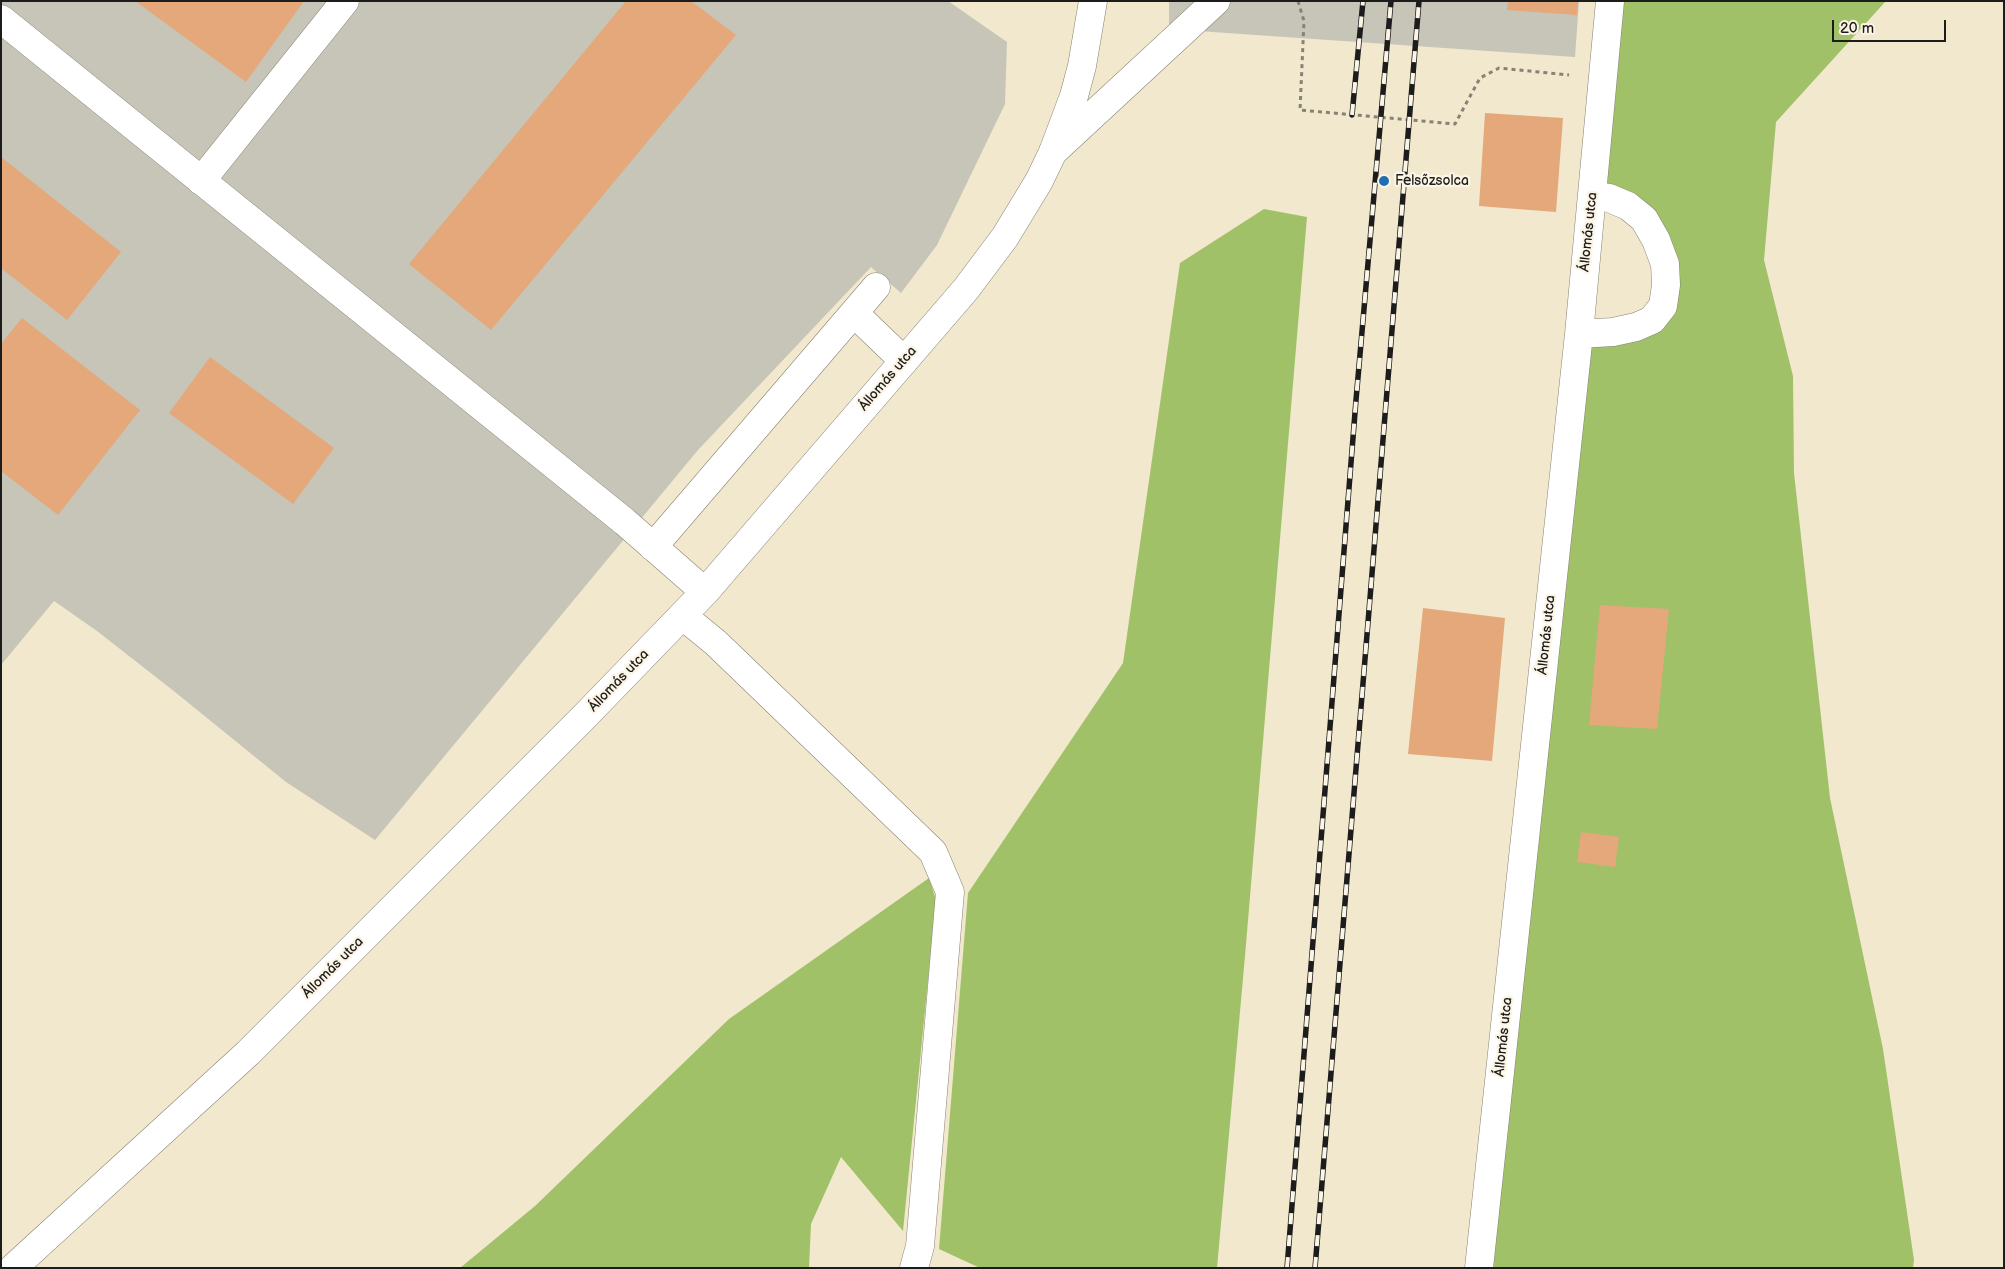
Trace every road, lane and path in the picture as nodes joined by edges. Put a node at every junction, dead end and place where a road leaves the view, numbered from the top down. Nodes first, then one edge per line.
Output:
1 (344, 1) edge
2 (1093, 1) edge
3 (1216, 1) edge
4 (1298, 1) edge
5 (1610, 1) edge
6 (1, 19) edge
7 (1604, 78) junction
8 (1053, 152) junction
9 (201, 181) junction
10 (1593, 196) junction
11 (876, 287) dead end
12 (854, 313) junction
13 (1579, 334) junction
14 (904, 361) junction
15 (652, 547) junction
16 (705, 592) junction
17 (683, 616) junction
18 (13, 1268) edge
19 (914, 1268) edge
20 (1479, 1268) edge

1 - 9 main road
2 - 8 main road, Állomás utca
3 - 8 main road
4 - 7 path
5 - 7 main road, Állomás utca
6 - 9 main road
7 - 10 main road, Állomás utca
8 - 14 main road, Állomás utca
9 - 15 main road
10 - 13 main road, Állomás utca
10 - 13 main road
11 - 12 main road
12 - 14 main road
12 - 15 main road
13 - 20 main road, Állomás utca
14 - 16 main road, Állomás utca
15 - 16 main road
16 - 17 main road, Állomás utca
17 - 18 main road, Állomás utca
17 - 19 main road

